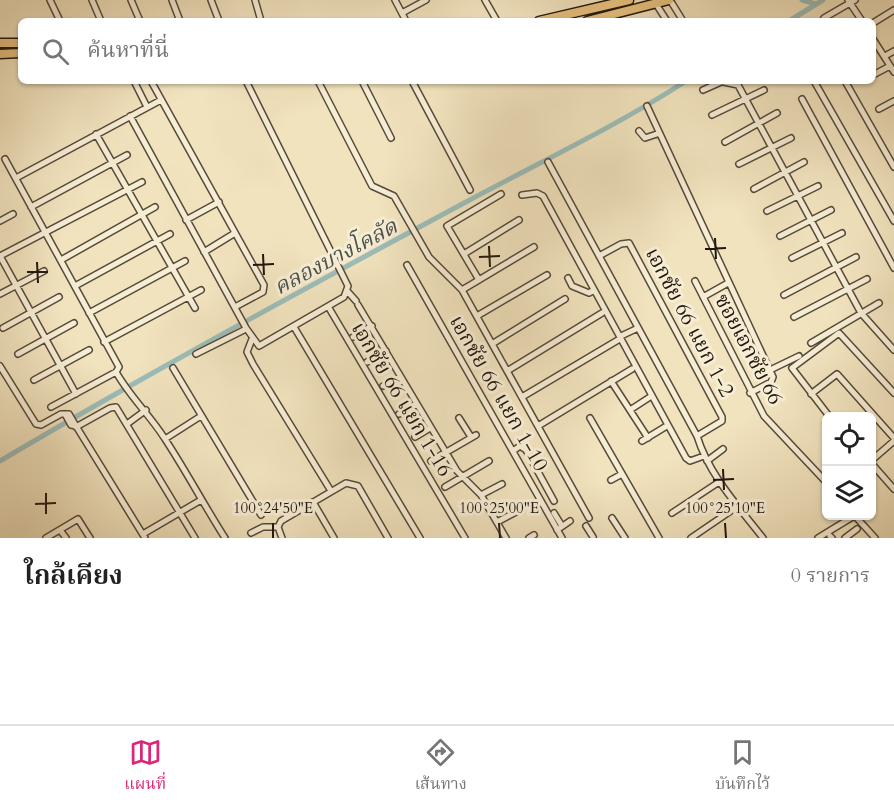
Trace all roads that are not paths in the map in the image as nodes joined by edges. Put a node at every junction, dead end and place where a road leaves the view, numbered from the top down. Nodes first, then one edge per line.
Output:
1 (51, 0) edge
2 (92, 0) edge
3 (132, 0) edge
4 (172, 0) edge
5 (211, 0) edge
6 (255, 0) edge
7 (395, 0) edge
8 (426, 0) edge
9 (485, 0) edge
10 (628, 0) edge
11 (669, 0) edge
12 (851, 1) edge
13 (656, 4) junction
14 (894, 10) edge
15 (402, 13) junction
16 (59, 18) edge
17 (100, 18) edge
18 (139, 18) edge
19 (179, 18) edge
20 (218, 18) edge
21 (260, 18) edge
22 (404, 18) edge
23 (495, 18) edge
24 (552, 18) edge
25 (598, 18) edge
26 (665, 18) edge
27 (681, 18) edge
28 (824, 18) dead end
29 (860, 18) edge
30 (876, 21) edge
31 (0, 41) edge
32 (18, 43) edge
33 (876, 43) edge
34 (894, 51) edge
35 (18, 53) edge
36 (0, 54) edge
37 (885, 56) junction
38 (890, 66) junction
39 (894, 72) edge
40 (876, 73) edge
41 (136, 84) edge
42 (153, 84) edge
43 (247, 84) edge
44 (320, 84) edge
45 (364, 84) edge
46 (414, 84) edge
47 (715, 84) edge
48 (734, 84) edge
49 (816, 84) edge
50 (847, 84) edge
51 (704, 90) dead end
52 (764, 90) dead end
53 (746, 99) junction
54 (802, 99) dead end
55 (161, 100) junction
56 (894, 101) edge
57 (646, 106) dead end
58 (147, 107) junction
59 (879, 109) dead end
60 (777, 114) dead end
61 (130, 116) junction
62 (712, 116) dead end
63 (758, 123) junction
64 (639, 131) dead end
65 (96, 134) junction
66 (657, 134) junction
67 (391, 138) dead end
68 (791, 138) dead end
69 (725, 142) dead end
70 (772, 148) junction
71 (127, 155) dead end
72 (5, 159) dead end
73 (548, 162) dead end
74 (804, 162) dead end
75 (112, 163) junction
76 (739, 164) dead end
77 (894, 167) edge
78 (785, 172) junction
79 (16, 178) junction
80 (142, 182) dead end
81 (818, 186) dead end
82 (754, 189) dead end
83 (127, 190) junction
84 (470, 190) dead end
85 (501, 194) dead end
86 (522, 195) dead end
87 (797, 196) junction
88 (219, 202) junction
89 (31, 207) junction
90 (155, 207) dead end
91 (831, 210) dead end
92 (767, 211) dead end
93 (13, 214) dead end
94 (141, 215) junction
95 (186, 220) junction
96 (519, 220) dead end
97 (810, 220) junction
98 (0, 221) edge
99 (894, 221) edge
100 (45, 233) junction
101 (235, 233) junction
102 (842, 233) dead end
103 (170, 234) dead end
104 (780, 236) dead end
105 (156, 241) junction
106 (822, 243) junction
107 (534, 247) dead end
108 (204, 252) junction
109 (464, 254) junction
110 (0, 256) edge
111 (599, 256) junction
112 (856, 257) dead end
113 (792, 258) dead end
114 (61, 260) junction
115 (185, 261) dead end
116 (407, 265) dead end
117 (836, 267) junction
118 (171, 268) junction
119 (894, 268) edge
120 (44, 271) dead end
121 (547, 275) dead end
122 (568, 278) dead end
123 (867, 279) dead end
124 (480, 280) junction
125 (695, 281) dead end
126 (728, 283) junction
127 (16, 285) junction
128 (75, 286) junction
129 (847, 289) junction
130 (201, 290) dead end
131 (462, 290) junction
132 (594, 290) junction
133 (348, 292) junction
134 (0, 294) edge
135 (784, 295) dead end
136 (59, 297) dead end
137 (188, 297) junction
138 (703, 297) junction
139 (565, 299) dead end
140 (879, 303) dead end
141 (235, 307) junction
142 (329, 308) junction
143 (195, 309) dead end
144 (32, 313) junction
145 (89, 313) junction
146 (602, 313) dead end
147 (861, 313) junction
148 (477, 316) junction
149 (794, 317) dead end
150 (74, 323) dead end
151 (372, 326) junction
152 (294, 327) junction
153 (3, 328) dead end
154 (638, 328) junction
155 (246, 329) junction
156 (353, 337) dead end
157 (46, 338) junction
158 (619, 338) junction
159 (252, 339) junction
160 (104, 342) junction
161 (810, 343) dead end
162 (492, 344) junction
163 (89, 350) dead end
164 (894, 350) edge
165 (386, 351) junction
166 (18, 354) dead end
167 (196, 354) dead end
168 (799, 356) dead end
169 (368, 362) dead end
170 (0, 366) edge
171 (61, 366) junction
172 (173, 368) dead end
173 (632, 369) dead end
174 (770, 370) junction
175 (507, 371) junction
176 (117, 372) junction
177 (401, 377) junction
178 (34, 380) dead end
179 (611, 381) junction
180 (383, 386) dead end
181 (750, 393) junction
182 (894, 393) edge
183 (76, 394) junction
184 (811, 394) junction
185 (522, 397) junction
186 (650, 397) dead end
187 (416, 404) junction
188 (51, 407) dead end
189 (146, 410) junction
190 (630, 410) junction
191 (826, 412) edge
192 (399, 414) dead end
193 (201, 416) junction
194 (459, 418) dead end
195 (590, 418) dead end
196 (127, 424) junction
197 (75, 425) junction
198 (538, 426) junction
199 (430, 428) junction
200 (665, 428) dead end
201 (697, 436) junction
202 (415, 437) dead end
203 (648, 438) junction
204 (165, 439) junction
205 (894, 440) edge
206 (642, 441) dead end
207 (723, 449) dead end
208 (513, 451) junction
209 (446, 453) junction
210 (706, 458) junction
211 (876, 458) edge
212 (489, 460) dead end
213 (430, 461) dead end
214 (875, 466) edge
215 (622, 474) junction
216 (462, 478) junction
217 (822, 478) edge
218 (611, 480) dead end
219 (719, 482) junction
220 (502, 484) dead end
221 (445, 487) dead end
222 (894, 489) edge
223 (332, 492) junction
224 (480, 495) junction
225 (201, 500) junction
226 (554, 501) dead end
227 (313, 502) junction
228 (738, 506) junction
229 (518, 511) dead end
230 (181, 513) junction
231 (554, 513) dead end
232 (672, 513) dead end
233 (261, 515) dead end
234 (590, 518) dead end
235 (612, 518) dead end
236 (847, 520) edge
237 (858, 520) edge
238 (570, 521) dead end
239 (497, 522) junction
240 (586, 526) dead end
241 (278, 527) junction
242 (560, 528) junction
243 (857, 529) dead end
244 (60, 530) junction
245 (251, 533) dead end
246 (144, 536) edge
247 (46, 538) edge
248 (66, 538) edge
249 (90, 538) edge
250 (195, 538) edge
251 (225, 538) edge
252 (282, 538) edge
253 (334, 538) edge
254 (388, 538) edge
255 (420, 538) edge
256 (465, 538) edge
257 (506, 538) edge
258 (562, 538) edge
259 (593, 538) edge
260 (625, 538) edge
261 (659, 538) edge
262 (691, 538) edge
263 (763, 538) edge
264 (818, 538) edge
265 (845, 538) edge
266 (875, 538) edge

1 - 16 street
2 - 17 street
3 - 18 street
4 - 19 street
5 - 20 street
6 - 21 street
7 - 15 street
8 - 15 street
9 - 23 street
10 - 24 main road
11 - 13 main road
11 - 27 street
12 - 28 street
12 - 29 street
13 - 25 main road
13 - 26 street
14 - 30 street
15 - 22 street
31 - 32 main road
33 - 37 street
34 - 37 street
35 - 36 main road
37 - 38 street
38 - 39 street
38 - 40 street
41 - 58 street
42 - 55 street
43 - 133 street
44 - 131 street
45 - 67 street
46 - 84 street
47 - 51 street
48 - 53 street
49 - 99 street
50 - 77 street
52 - 53 street
53 - 62 street
53 - 63 street
54 - 119 street
55 - 58 street
55 - 88 street
56 - 59 street
57 - 66 street
58 - 61 street
60 - 63 street
61 - 65 street
61 - 95 street
63 - 69 street
63 - 70 street
64 - 66 street
65 - 75 street
65 - 79 street
66 - 126 street
68 - 70 street
70 - 76 street
70 - 78 street
71 - 75 street
72 - 79 street
73 - 111 street
74 - 78 street
75 - 83 street
75 - 89 street
78 - 82 street
78 - 87 street
79 - 89 street
80 - 83 street
81 - 87 street
83 - 94 street
83 - 100 street
85 - 109 street
86 - 132 street
87 - 92 street
87 - 97 street
88 - 95 street
88 - 101 street
89 - 100 street
90 - 94 street
91 - 97 street
93 - 98 street
94 - 105 street
94 - 114 street
95 - 108 street
96 - 109 street
97 - 104 street
97 - 106 street
100 - 110 street
100 - 114 street
101 - 108 street
101 - 141 street
102 - 106 street
103 - 105 street
105 - 118 street
105 - 128 street
106 - 113 street
106 - 117 street
107 - 124 street
108 - 141 street
109 - 124 street
110 - 127 street
111 - 154 street
111 - 201 street, เอกชัย 66 แยก 1-2
112 - 117 street
114 - 128 street
115 - 118 street
116 - 208 street, เอกชัย 66 แยก 1-10
117 - 129 street
117 - 135 street
118 - 137 street
118 - 145 street
120 - 127 street
121 - 148 street
122 - 132 street
123 - 129 street
124 - 131 street
125 - 138 street, ซอยเอกชัย 66
126 - 138 street
126 - 174 street
127 - 134 street
127 - 144 street
128 - 145 street
129 - 147 street
129 - 149 street
130 - 137 street
131 - 148 street
132 - 158 street
133 - 142 street
133 - 151 street
136 - 144 street
137 - 143 street
137 - 160 street
138 - 181 street, ซอยเอกชัย 66
139 - 162 street
140 - 147 street
141 - 155 street
142 - 152 street
142 - 256 street, เอกชัย 66 แยก 1-16
144 - 153 street
144 - 157 street
145 - 160 street
146 - 175 street
147 - 161 street
147 - 164 street
148 - 162 street
150 - 157 street
151 - 156 street
151 - 165 street
152 - 159 street
152 - 255 street
154 - 158 street
154 - 201 street
155 - 159 street
155 - 167 street
157 - 166 street
157 - 171 street
158 - 185 street
158 - 210 street
159 - 223 street
160 - 176 street
162 - 175 street
163 - 171 street
165 - 169 street
165 - 177 street
168 - 174 street
170 - 197 street
171 - 178 street
171 - 183 street
172 - 193 street
173 - 179 street
174 - 181 street
175 - 185 street
176 - 183 street
176 - 189 street
177 - 180 street
177 - 187 street
179 - 190 street
179 - 198 street
181 - 217 street, ซอยเอกชัย 66
182 - 184 street
183 - 188 street
184 - 191 street
184 - 205 street
185 - 198 street
186 - 190 street
187 - 192 street
187 - 199 street
189 - 196 street
189 - 204 street
190 - 203 street
193 - 204 street
193 - 233 street
194 - 209 street
195 - 215 street
196 - 197 street
196 - 230 street
197 - 246 street
198 - 234 street
199 - 202 street
199 - 209 street
200 - 203 street
201 - 210 street
203 - 206 street
204 - 225 street
205 - 211 street
207 - 210 street
208 - 226 street
208 - 242 street, เอกชัย 66 แยก 1-10
209 - 213 street
209 - 216 street
210 - 219 street
212 - 216 street
214 - 222 street
215 - 218 street
215 - 261 street
216 - 221 street
216 - 224 street
219 - 228 street
219 - 232 street
220 - 224 street
223 - 227 street
223 - 254 street
224 - 239 street
225 - 230 street
225 - 251 street
227 - 241 street
227 - 253 street
228 - 262 street
228 - 263 street
229 - 239 street
230 - 246 street
230 - 250 street
231 - 242 street
235 - 260 street
236 - 264 street
237 - 266 street
238 - 242 street
239 - 257 street
240 - 259 street
241 - 245 street
241 - 252 street
242 - 258 street, เอกชัย 66 แยก 1-10
243 - 265 street
244 - 247 street
244 - 248 street
244 - 249 street

